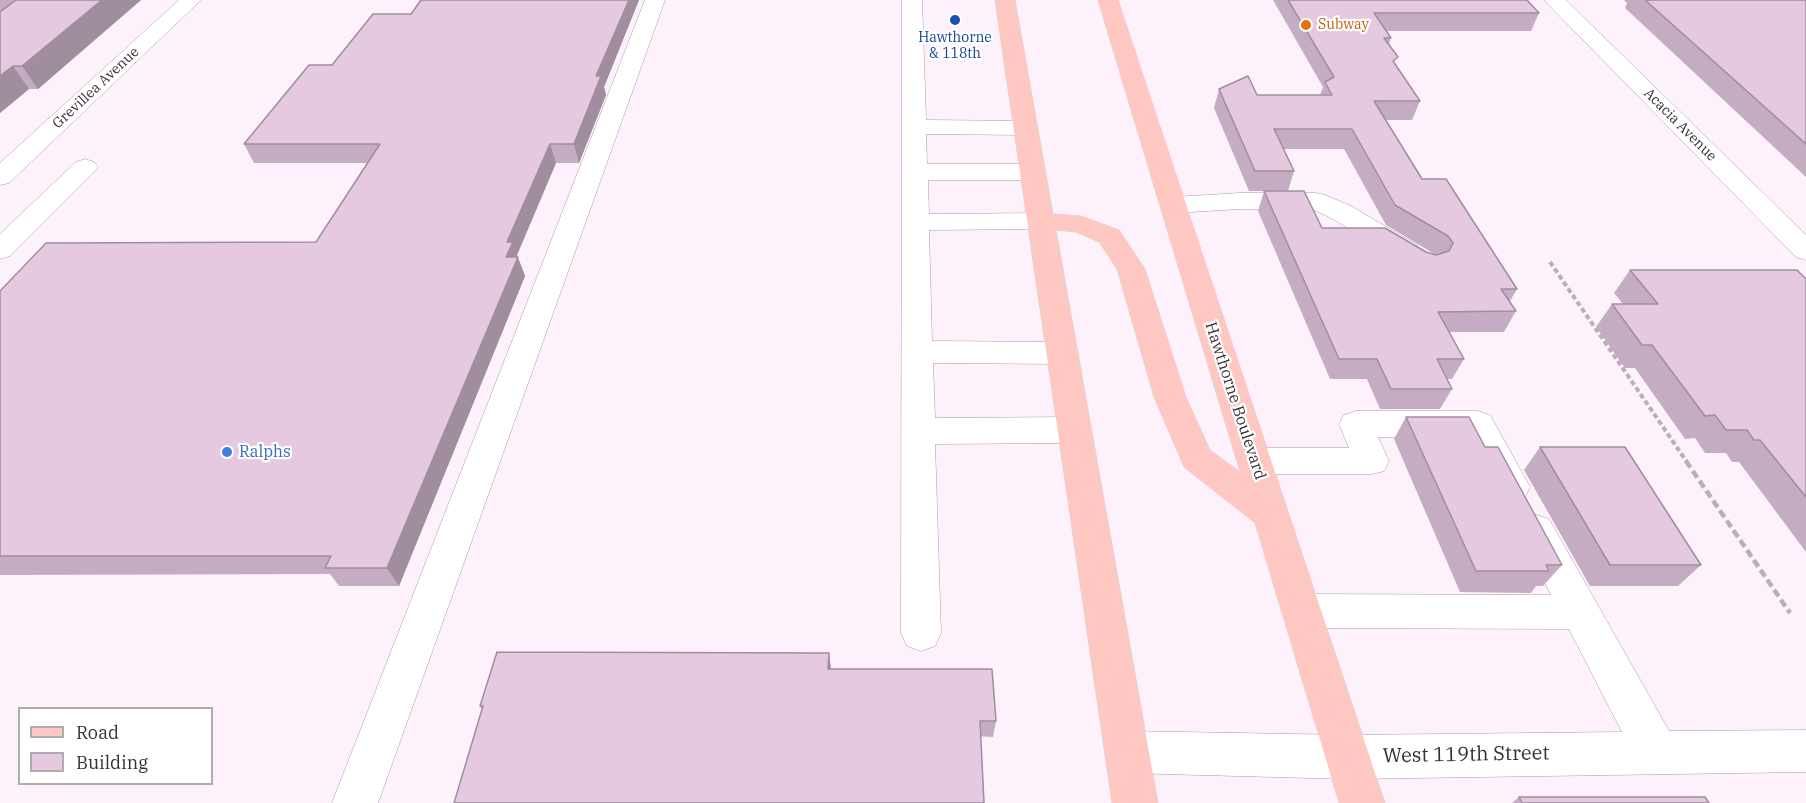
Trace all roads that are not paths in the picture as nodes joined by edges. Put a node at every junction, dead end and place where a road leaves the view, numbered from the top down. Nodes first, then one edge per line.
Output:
1 (191, 0) edge
2 (656, 0) edge
3 (912, 0) edge
4 (1005, 0) edge
5 (1107, 0) edge
6 (1554, 0) edge
7 (914, 127) junction
8 (1026, 128) junction
9 (86, 167) dead end
10 (915, 172) junction
11 (1034, 172) junction
12 (0, 177) edge
13 (1173, 205) junction
14 (1042, 221) junction
15 (915, 222) junction
16 (0, 250) edge
17 (1806, 251) edge
18 (1427, 264) edge
19 (917, 352) junction
20 (1063, 353) junction
21 (1075, 430) junction
22 (918, 431) junction
23 (1255, 461) junction
24 (1271, 515) junction
25 (1302, 611) junction
26 (1581, 612) junction
27 (921, 633) dead end
28 (1806, 751) edge
29 (1127, 752) junction
30 (1657, 753) junction
31 (1348, 757) junction
32 (355, 803) edge
33 (1135, 803) edge
34 (1362, 803) edge

1 - 12 street, Grevillea Avenue
2 - 32 street
3 - 7 street
4 - 8 main road
5 - 13 main road, Hawthorne Boulevard
6 - 17 street, Acacia Avenue
7 - 8 street
7 - 10 street
8 - 11 main road
9 - 16 street
10 - 11 street
10 - 15 street
11 - 14 main road
13 - 18 street
13 - 23 main road, Hawthorne Boulevard
14 - 15 street
14 - 20 main road
14 - 24 main road
15 - 19 street
19 - 20 street
19 - 22 street
20 - 21 main road
21 - 22 street
21 - 29 main road
22 - 27 street
23 - 24 main road, Hawthorne Boulevard
23 - 26 street
24 - 25 main road, Hawthorne Boulevard
25 - 26 street
25 - 31 main road, Hawthorne Boulevard
26 - 30 street
28 - 30 street, West 119th Street
29 - 31 street, West 119th Street
29 - 33 main road
30 - 31 street, West 119th Street
31 - 34 main road, Hawthorne Boulevard

